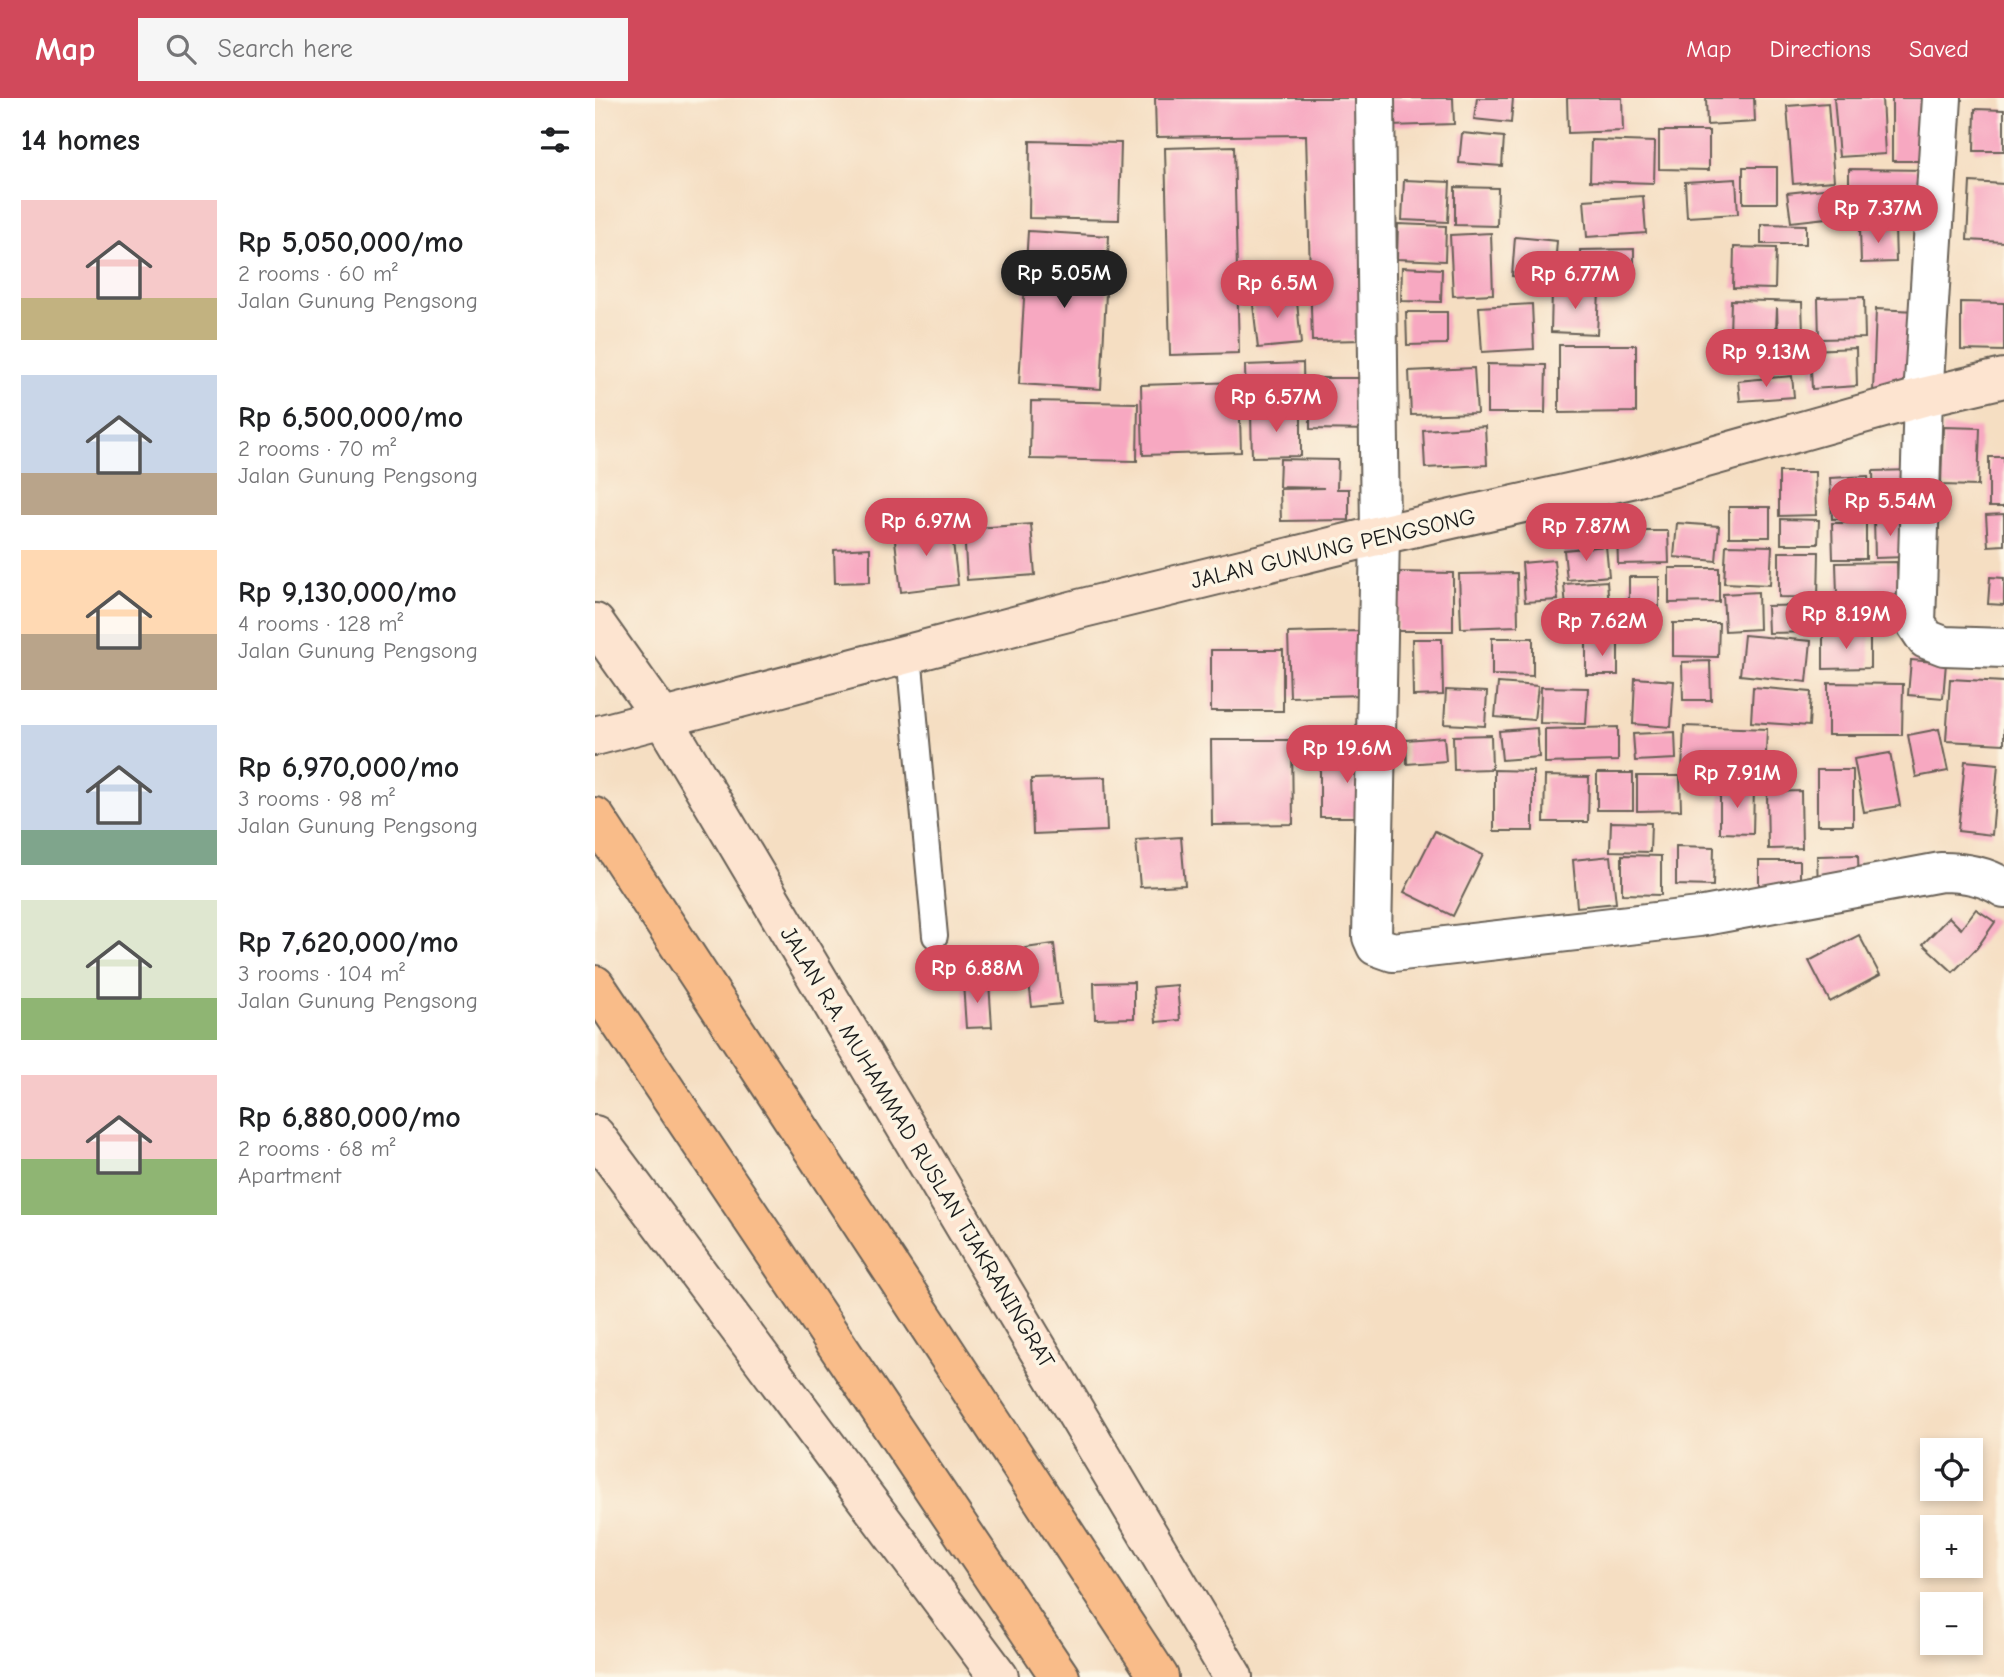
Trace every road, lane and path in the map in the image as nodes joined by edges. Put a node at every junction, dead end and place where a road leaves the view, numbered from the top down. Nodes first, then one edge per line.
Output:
1 (1375, 98) edge
2 (1942, 98) edge
3 (2004, 378) edge
4 (1923, 397) junction
5 (1380, 535) junction
6 (595, 622) edge
7 (2004, 648) edge
8 (909, 654) junction
9 (663, 719) junction
10 (595, 736) edge
11 (595, 817) edge
12 (2004, 888) edge
13 (935, 936) dead end
14 (595, 985) edge
15 (595, 1135) edge
16 (999, 1677) edge
17 (1061, 1677) edge
18 (1159, 1677) edge
19 (1233, 1677) edge

1 - 5 street
2 - 4 street
3 - 4 street, JALAN GUNUNG PENGSONG
4 - 5 street, JALAN GUNUNG PENGSONG
4 - 7 street
5 - 8 street, JALAN GUNUNG PENGSONG
5 - 12 street
6 - 9 street, JALAN R.A. MUHAMMAD RUSLAN TJAKRANINGRAT
8 - 9 street, JALAN GUNUNG PENGSONG
8 - 13 lane
9 - 10 street, JALAN GUNUNG PENGSONG
9 - 19 street, JALAN R.A. MUHAMMAD RUSLAN TJAKRANINGRAT
11 - 18 highway
14 - 17 highway
15 - 16 street

